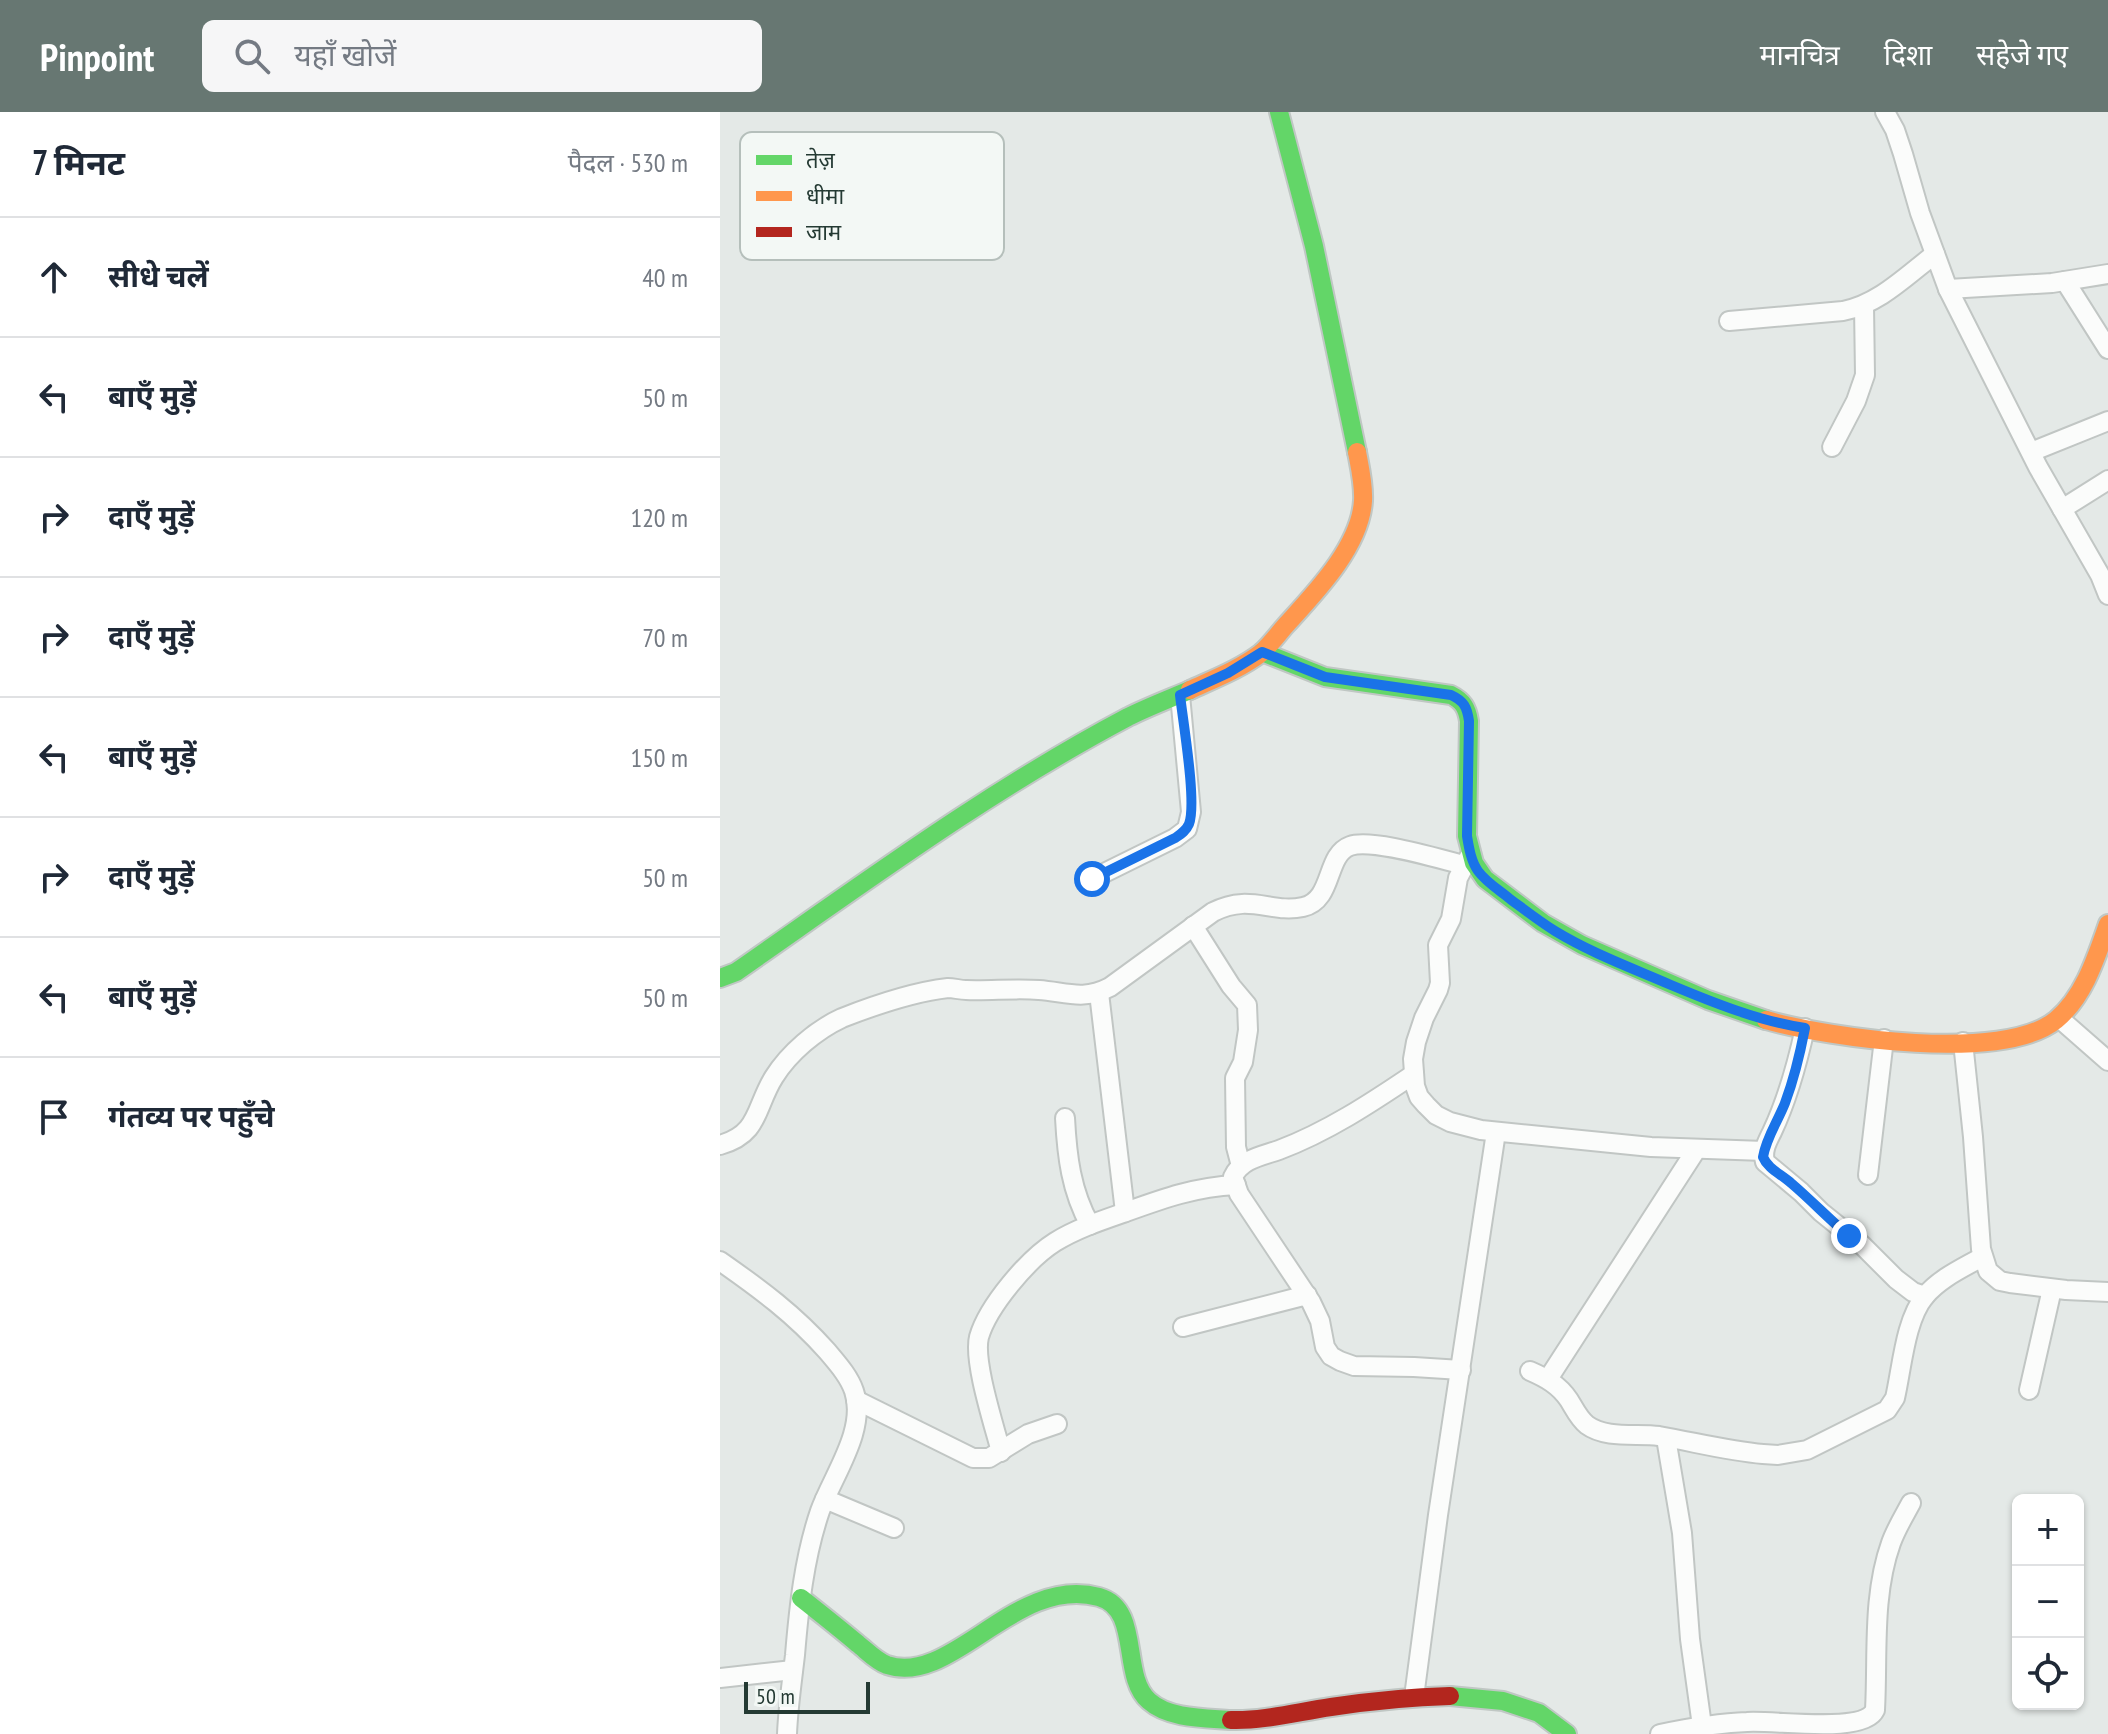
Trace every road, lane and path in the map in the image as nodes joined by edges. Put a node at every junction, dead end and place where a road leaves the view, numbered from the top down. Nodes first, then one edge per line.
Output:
1 (1279, 112) edge
2 (1885, 112) edge
3 (1935, 254) junction
4 (2108, 274) edge
5 (2065, 281) junction
6 (1948, 289) junction
7 (1864, 306) junction
8 (1729, 321) dead end
9 (2108, 349) edge
10 (2108, 421) edge
11 (1832, 447) dead end
12 (2031, 452) junction
13 (2108, 480) edge
14 (2062, 509) junction
15 (2101, 564) edge
16 (2108, 595) edge
17 (1262, 652) junction
18 (1180, 695) junction
19 (1467, 860) junction
20 (1092, 879) dead end
21 (2108, 924) edge
22 (1193, 926) junction
23 (2101, 964) edge
24 (720, 978) edge
25 (1099, 993) junction
26 (2059, 1018) junction
27 (1805, 1028) junction
28 (1884, 1039) junction
29 (1963, 1042) junction
30 (2108, 1061) edge
31 (1414, 1074) junction
32 (1065, 1118) dead end
33 (1496, 1132) junction
34 (720, 1145) edge
35 (1696, 1150) junction
36 (1764, 1151) junction
37 (1241, 1166) junction
38 (1868, 1175) dead end
39 (1236, 1185) junction
40 (1125, 1212) junction
41 (1090, 1225) junction
42 (1982, 1257) junction
43 (720, 1261) edge
44 (2052, 1289) junction
45 (2108, 1292) edge
46 (1307, 1295) junction
47 (1925, 1296) junction
48 (1183, 1327) dead end
49 (1461, 1370) junction
50 (1530, 1371) dead end
51 (1548, 1379) junction
52 (2029, 1390) dead end
53 (856, 1400) junction
54 (1057, 1424) dead end
55 (1666, 1438) junction
56 (1001, 1452) junction
57 (825, 1499) junction
58 (1911, 1503) dead end
59 (894, 1528) dead end
60 (801, 1598) junction
61 (793, 1670) junction
62 (720, 1678) edge
63 (1414, 1697) junction
64 (1702, 1726) junction
65 (1254, 1727) edge
66 (787, 1734) edge
67 (1567, 1734) edge
68 (1660, 1734) edge

1 - 17 street
2 - 3 street
3 - 6 street
3 - 7 street
4 - 5 street
5 - 6 street
5 - 9 street
6 - 12 street
7 - 8 street
7 - 11 street
10 - 12 street
12 - 14 street
13 - 14 street
14 - 15 street
15 - 16 street
17 - 18 street
17 - 19 street
18 - 20 street
18 - 24 street
19 - 22 street
19 - 27 street
19 - 31 street
21 - 23 street
22 - 25 street
22 - 37 street
23 - 26 street
25 - 34 street
25 - 40 street
26 - 29 street
26 - 30 street
27 - 28 street
27 - 36 street
28 - 29 street
28 - 38 street
29 - 42 street
31 - 33 street
31 - 37 street
32 - 41 street
33 - 35 street
33 - 49 street
35 - 36 street
35 - 51 street
36 - 47 street
37 - 39 street
39 - 40 street
39 - 46 street
40 - 41 street
41 - 56 street
42 - 44 street
42 - 47 street
43 - 53 street
44 - 45 street
44 - 52 street
46 - 48 street
46 - 49 street
47 - 55 street
49 - 63 street
50 - 51 street
51 - 55 street
53 - 56 street
53 - 57 street
54 - 56 street
55 - 64 street
57 - 59 street
57 - 60 street
58 - 64 street
60 - 61 street
60 - 65 street
61 - 62 street
61 - 66 street
63 - 65 street
63 - 67 street
64 - 68 street

